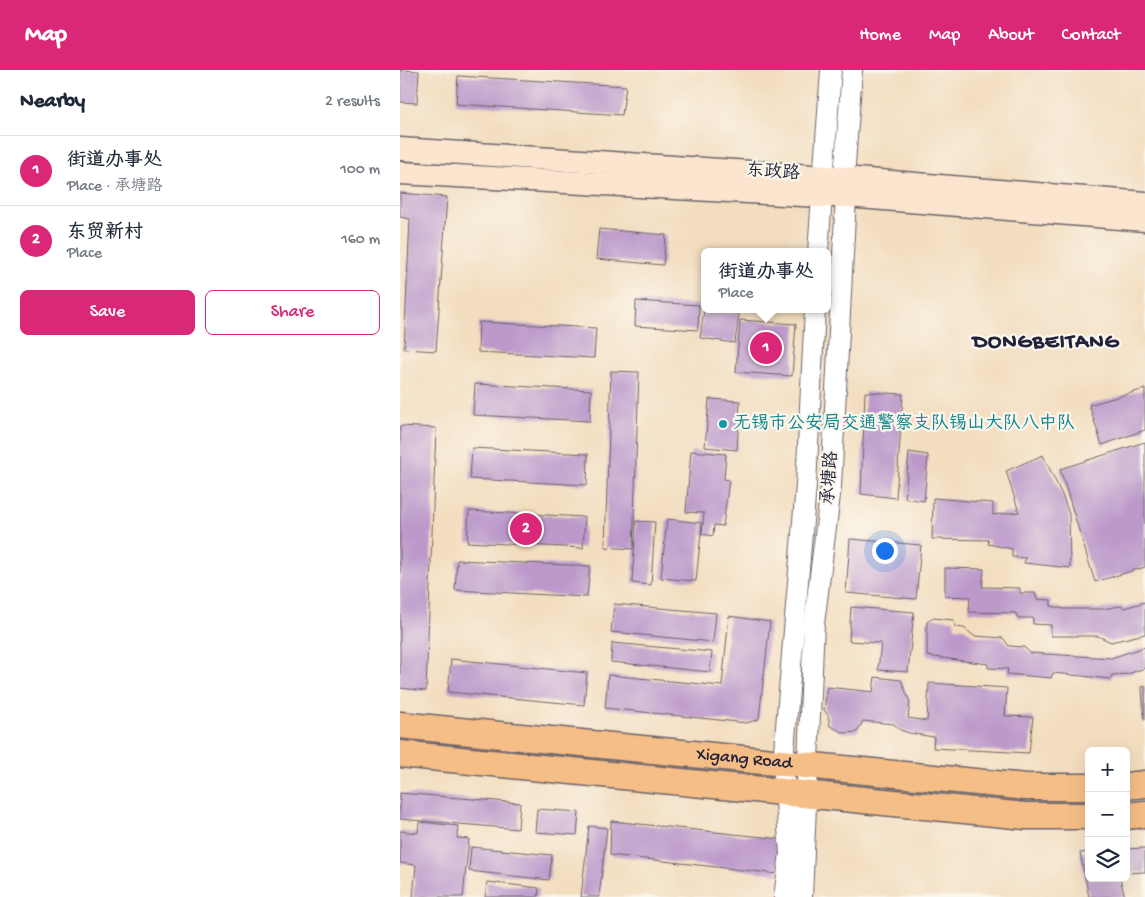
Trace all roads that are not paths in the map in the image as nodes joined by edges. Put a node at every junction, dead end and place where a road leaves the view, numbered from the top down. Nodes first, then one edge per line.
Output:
1 (831, 70) edge
2 (852, 70) edge
3 (400, 149) edge
4 (400, 173) edge
5 (833, 187) junction
6 (1145, 203) edge
7 (1145, 220) edge
8 (819, 248) edge
9 (815, 313) edge
10 (400, 725) edge
11 (400, 754) edge
12 (795, 764) junction
13 (1145, 784) edge
14 (1130, 786) edge
15 (1085, 787) edge
16 (796, 794) junction
17 (1145, 814) edge
18 (1085, 816) edge
19 (1130, 816) edge
20 (784, 897) edge
21 (802, 897) edge

1 - 5 street, 承塘路
2 - 5 street, 承塘路
3 - 5 main road, 东政路
4 - 5 main road, 东政路
5 - 6 main road, 东政路
5 - 7 main road, 东政路
5 - 8 street, 承塘路
5 - 12 street, 承塘路
9 - 12 street, 承塘路
10 - 12 main road, Xigang Road
11 - 16 main road, Xigang Road
12 - 15 main road, Xigang Road
12 - 16 street, 承塘路
13 - 14 main road
16 - 18 main road, Xigang Road
16 - 20 street
16 - 21 street
17 - 19 main road

